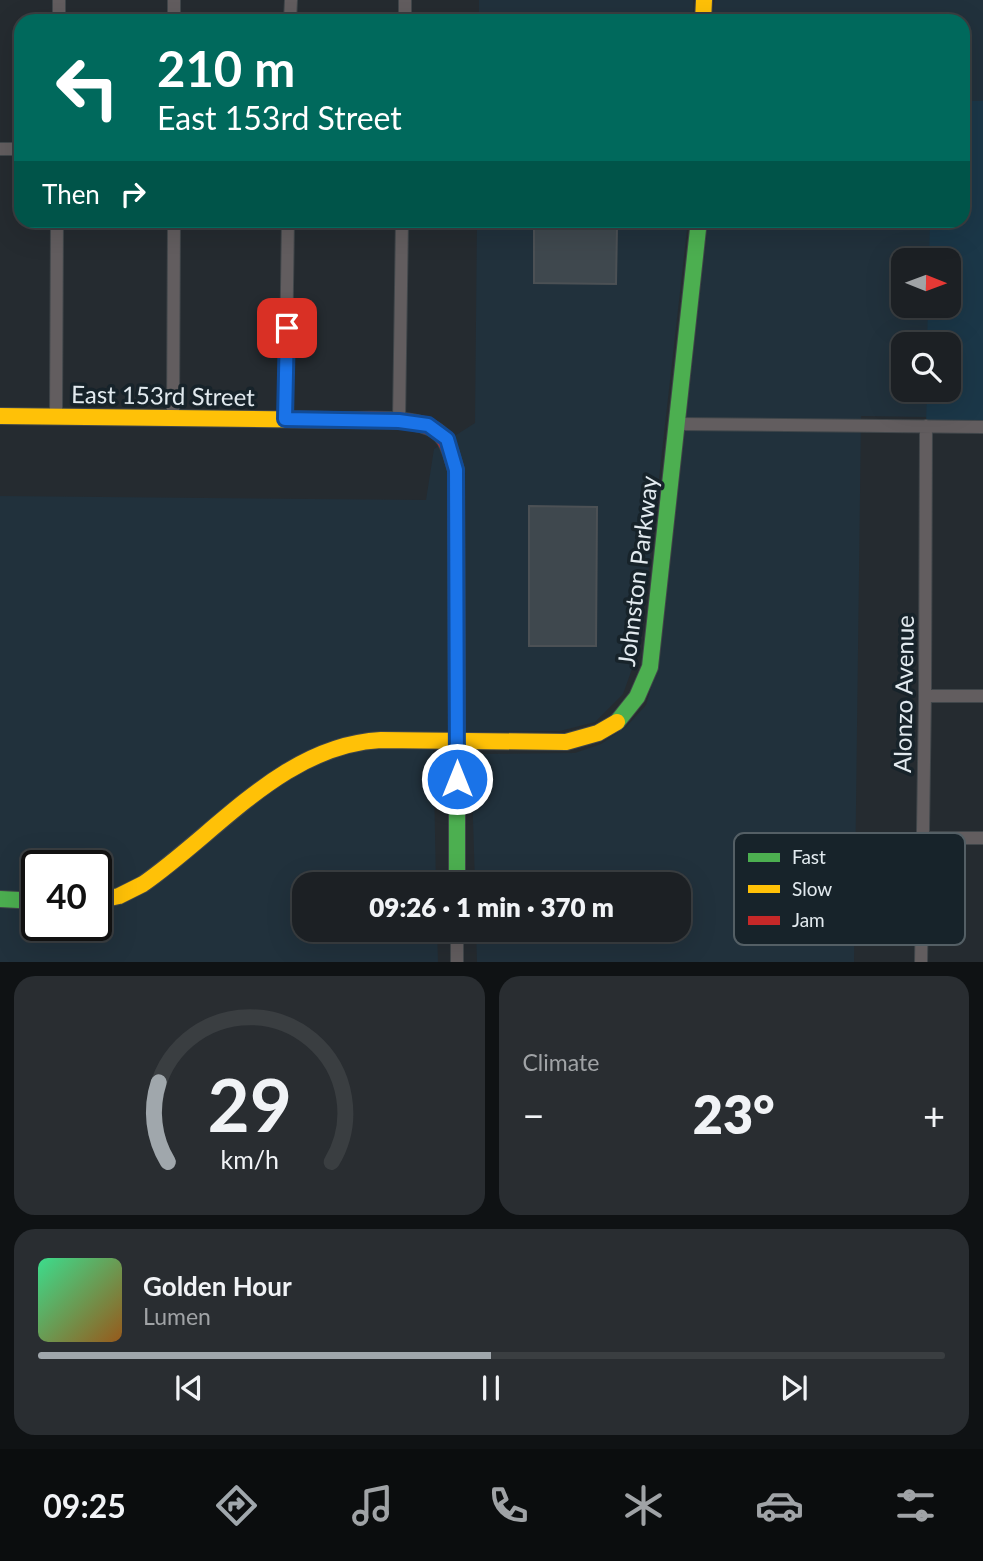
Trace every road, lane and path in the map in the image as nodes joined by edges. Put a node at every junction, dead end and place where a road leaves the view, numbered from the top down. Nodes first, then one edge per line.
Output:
1 (57, 228) edge
2 (174, 228) edge
3 (288, 228) edge
4 (402, 228) edge
5 (698, 228) edge
6 (56, 415) junction
7 (0, 416) edge
8 (173, 417) junction
9 (285, 419) junction
10 (399, 421) junction
11 (678, 424) junction
12 (926, 426) junction
13 (983, 427) edge
14 (925, 695) junction
15 (983, 696) edge
16 (457, 740) junction
17 (922, 833) edge
18 (965, 838) edge
19 (983, 838) edge
20 (457, 872) edge
21 (112, 898) edge
22 (0, 900) edge
23 (21, 901) edge
24 (457, 942) edge
25 (457, 962) edge

1 - 6 street
2 - 8 street
3 - 9 street
4 - 10 street
5 - 11 street, Johnston Parkway
6 - 7 street, East 153rd Street
6 - 8 street, East 153rd Street
8 - 9 street, East 153rd Street
9 - 10 street, East 153rd Street
10 - 16 street, East 153rd Street
11 - 12 street
11 - 16 street, Johnston Parkway
12 - 13 street
12 - 14 street, Alonzo Avenue
14 - 15 street
14 - 17 street, Alonzo Avenue
16 - 20 street
16 - 21 street, Johnston Parkway
18 - 19 street
22 - 23 street
24 - 25 street

